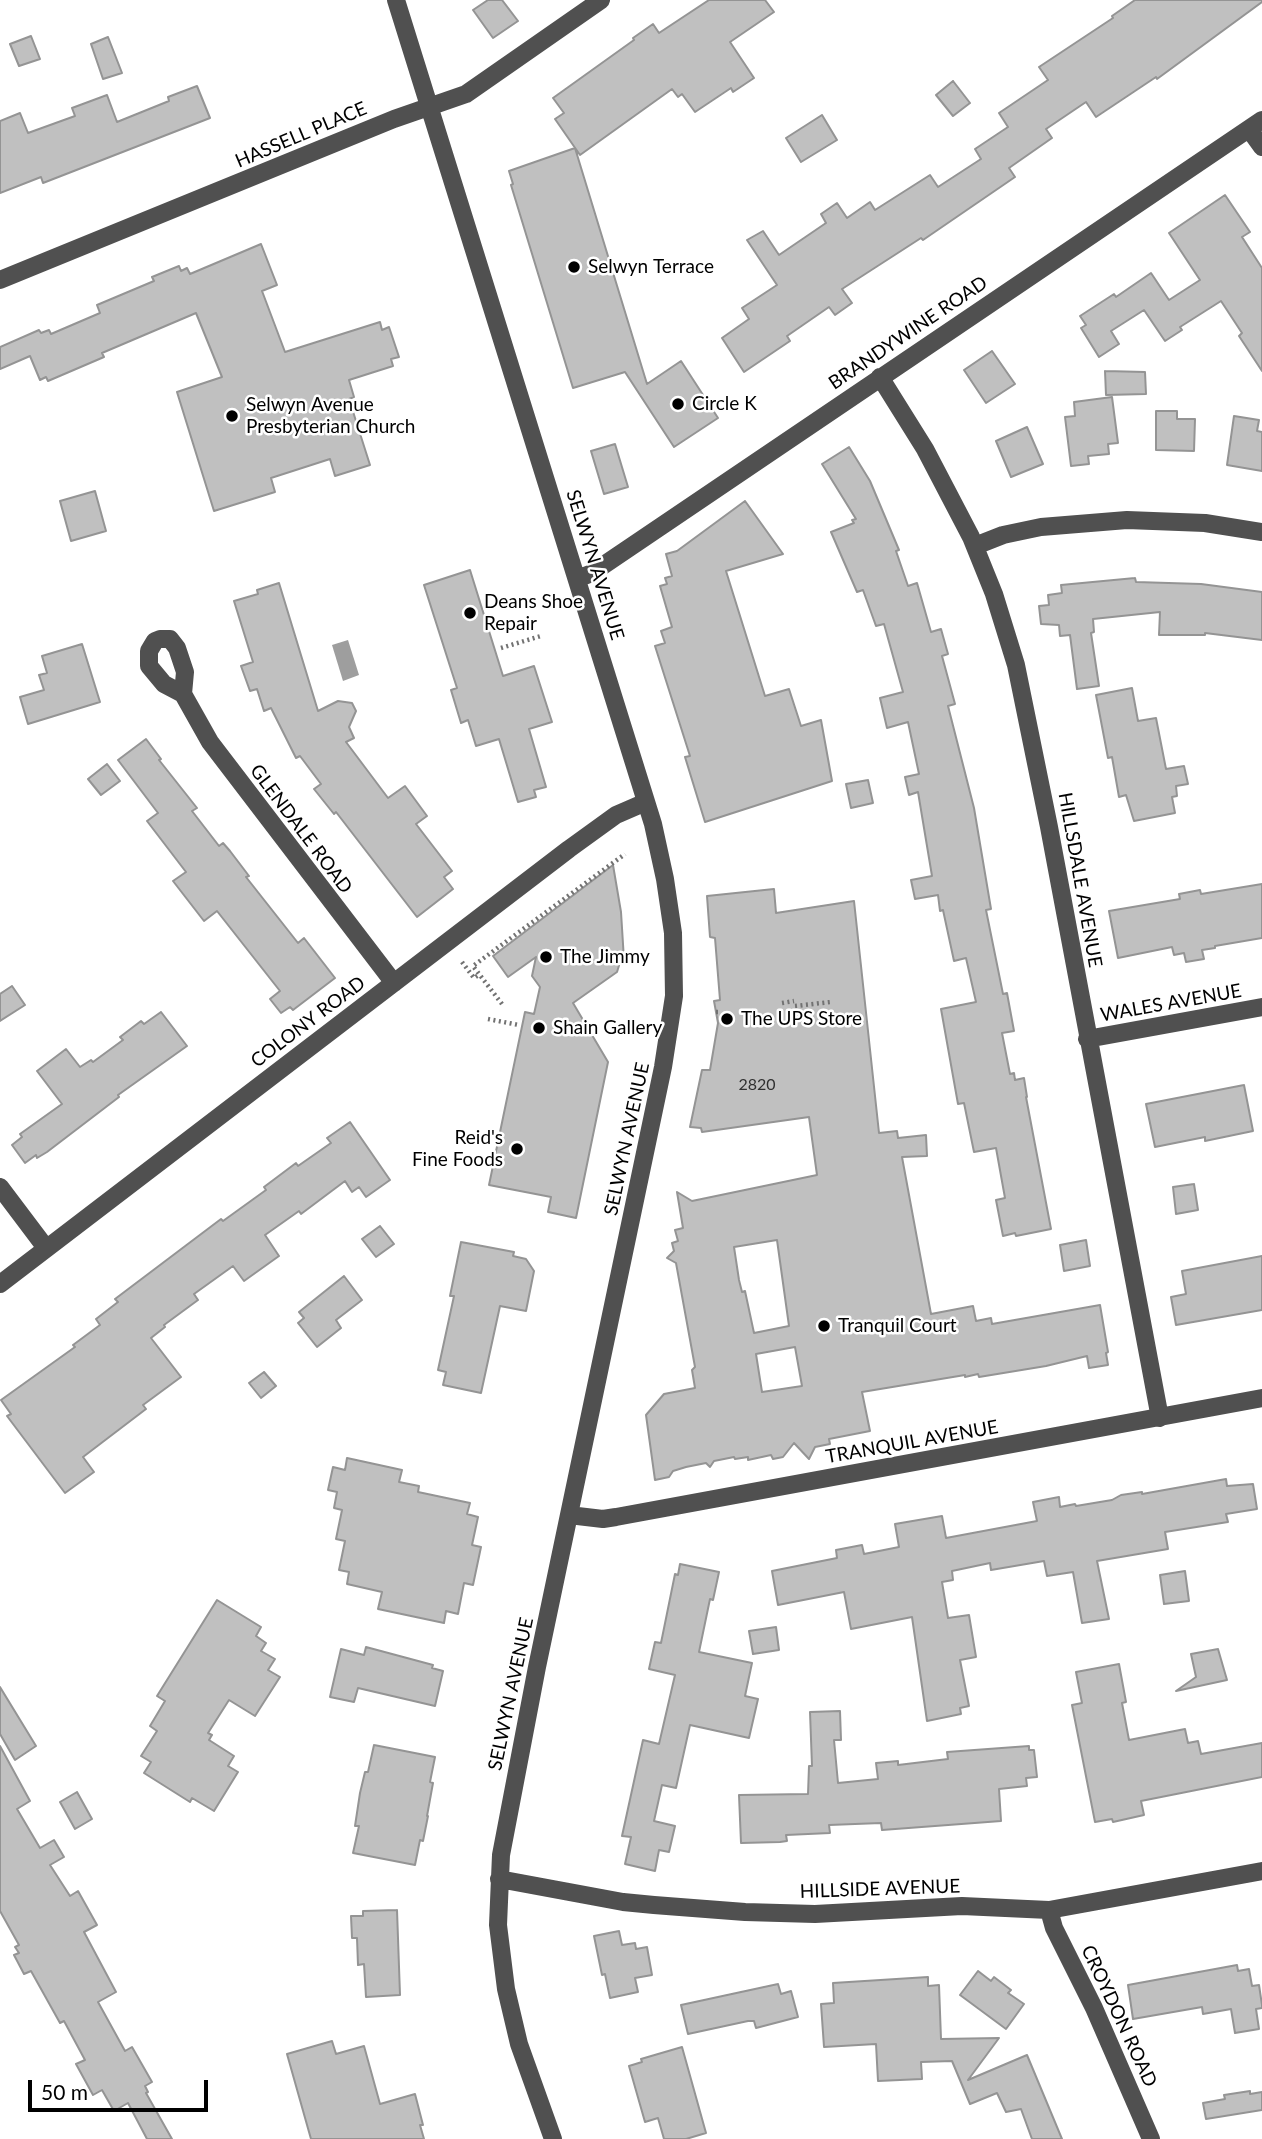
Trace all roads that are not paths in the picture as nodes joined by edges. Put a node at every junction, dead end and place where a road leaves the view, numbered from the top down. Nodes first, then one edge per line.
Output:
1 (396, 0) edge
2 (601, 0) edge
3 (428, 107) junction
4 (1255, 124) edge
5 (1262, 148) edge
6 (0, 280) edge
7 (880, 377) junction
8 (1262, 532) edge
9 (975, 546) junction
10 (577, 579) junction
11 (183, 694) dead end
12 (646, 802) junction
13 (394, 983) junction
14 (1262, 1007) edge
15 (1087, 1039) junction
16 (0, 1187) edge
17 (46, 1248) junction
18 (0, 1284) edge
19 (1262, 1398) edge
20 (1160, 1418) junction
21 (569, 1515) junction
22 (1262, 1871) edge
23 (499, 1879) junction
24 (1049, 1910) junction
25 (553, 2139) edge
26 (1151, 2139) edge

1 - 3 street, SELWYN AVENUE
2 - 3 street, HASSELL PLACE
3 - 6 street, HASSELL PLACE
3 - 10 street, SELWYN AVENUE
4 - 5 street
4 - 7 street, BRANDYWINE ROAD
7 - 9 street, HILLSDALE AVENUE
7 - 10 street, BRANDYWINE ROAD
8 - 9 street
9 - 15 street, HILLSDALE AVENUE
10 - 12 street, SELWYN AVENUE
11 - 13 street, GLENDALE ROAD
12 - 13 street, COLONY ROAD
12 - 21 street, SELWYN AVENUE
13 - 17 street, COLONY ROAD
14 - 15 street, WALES AVENUE
15 - 20 street, HILLSDALE AVENUE
16 - 17 street
17 - 18 street, COLONY ROAD
19 - 20 street, TRANQUIL AVENUE
20 - 21 street, TRANQUIL AVENUE
21 - 23 street, SELWYN AVENUE
22 - 24 street, HILLSIDE AVENUE
23 - 24 street, HILLSIDE AVENUE
23 - 25 street, SELWYN AVENUE
24 - 26 street, CROYDON ROAD

